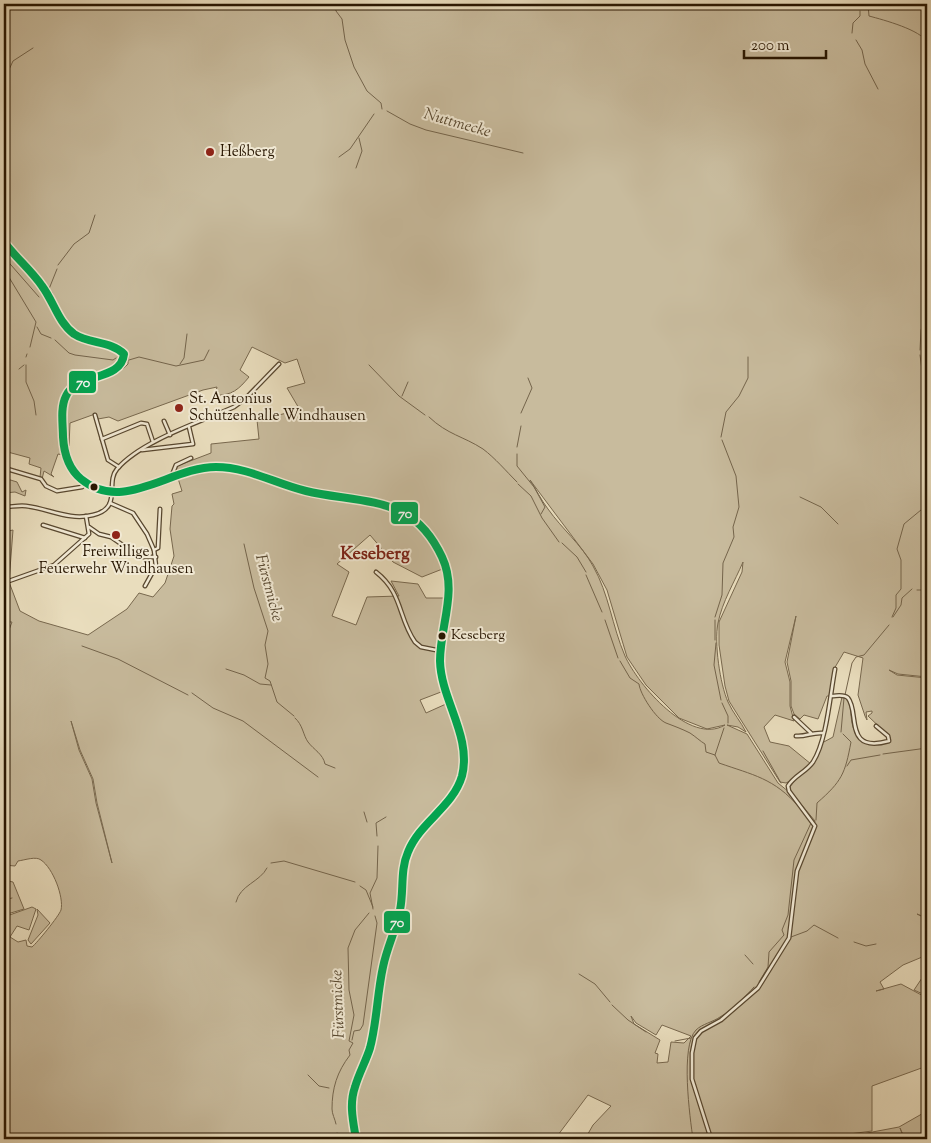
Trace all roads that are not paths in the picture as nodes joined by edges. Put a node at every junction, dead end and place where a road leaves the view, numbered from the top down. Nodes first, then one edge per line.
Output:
1 (4, 242) edge
2 (279, 364) dead end
3 (95, 415) dead end
4 (164, 421) dead end
5 (189, 426) junction
6 (170, 435) junction
7 (102, 439) junction
8 (153, 442) junction
9 (140, 450) junction
10 (191, 458) dead end
11 (119, 467) junction
12 (4, 468) edge
13 (172, 475) junction
14 (86, 483) junction
15 (113, 494) junction
16 (110, 503) junction
17 (4, 507) edge
18 (160, 509) dead end
19 (86, 516) junction
20 (43, 525) dead end
21 (89, 527) junction
22 (85, 538) junction
23 (154, 550) junction
24 (156, 557) junction
25 (376, 572) dead end
26 (8, 581) dead end
27 (145, 586) dead end
28 (441, 651) junction
29 (835, 669) dead end
30 (832, 696) junction
31 (794, 717) dead end
32 (876, 726) dead end
33 (812, 733) junction
34 (823, 733) junction
35 (796, 736) dead end
36 (356, 1139) edge
37 (711, 1139) edge

1 - 14 main road
2 - 5 street
3 - 7 street
4 - 6 street
5 - 6 street
5 - 9 street
6 - 8 street
7 - 8 street
7 - 11 street
8 - 9 street
9 - 11 street
10 - 13 street
11 - 15 street
12 - 14 street
13 - 15 main road
13 - 28 main road
14 - 15 main road
15 - 16 street
16 - 19 street
16 - 23 street
17 - 19 street
18 - 23 street
19 - 21 street
20 - 22 street
21 - 22 street
21 - 24 street
22 - 26 street
23 - 24 street
24 - 27 street
25 - 28 street
28 - 36 main road
29 - 30 street
30 - 32 street
30 - 34 street
31 - 33 street
33 - 34 street
33 - 35 street
34 - 37 street

